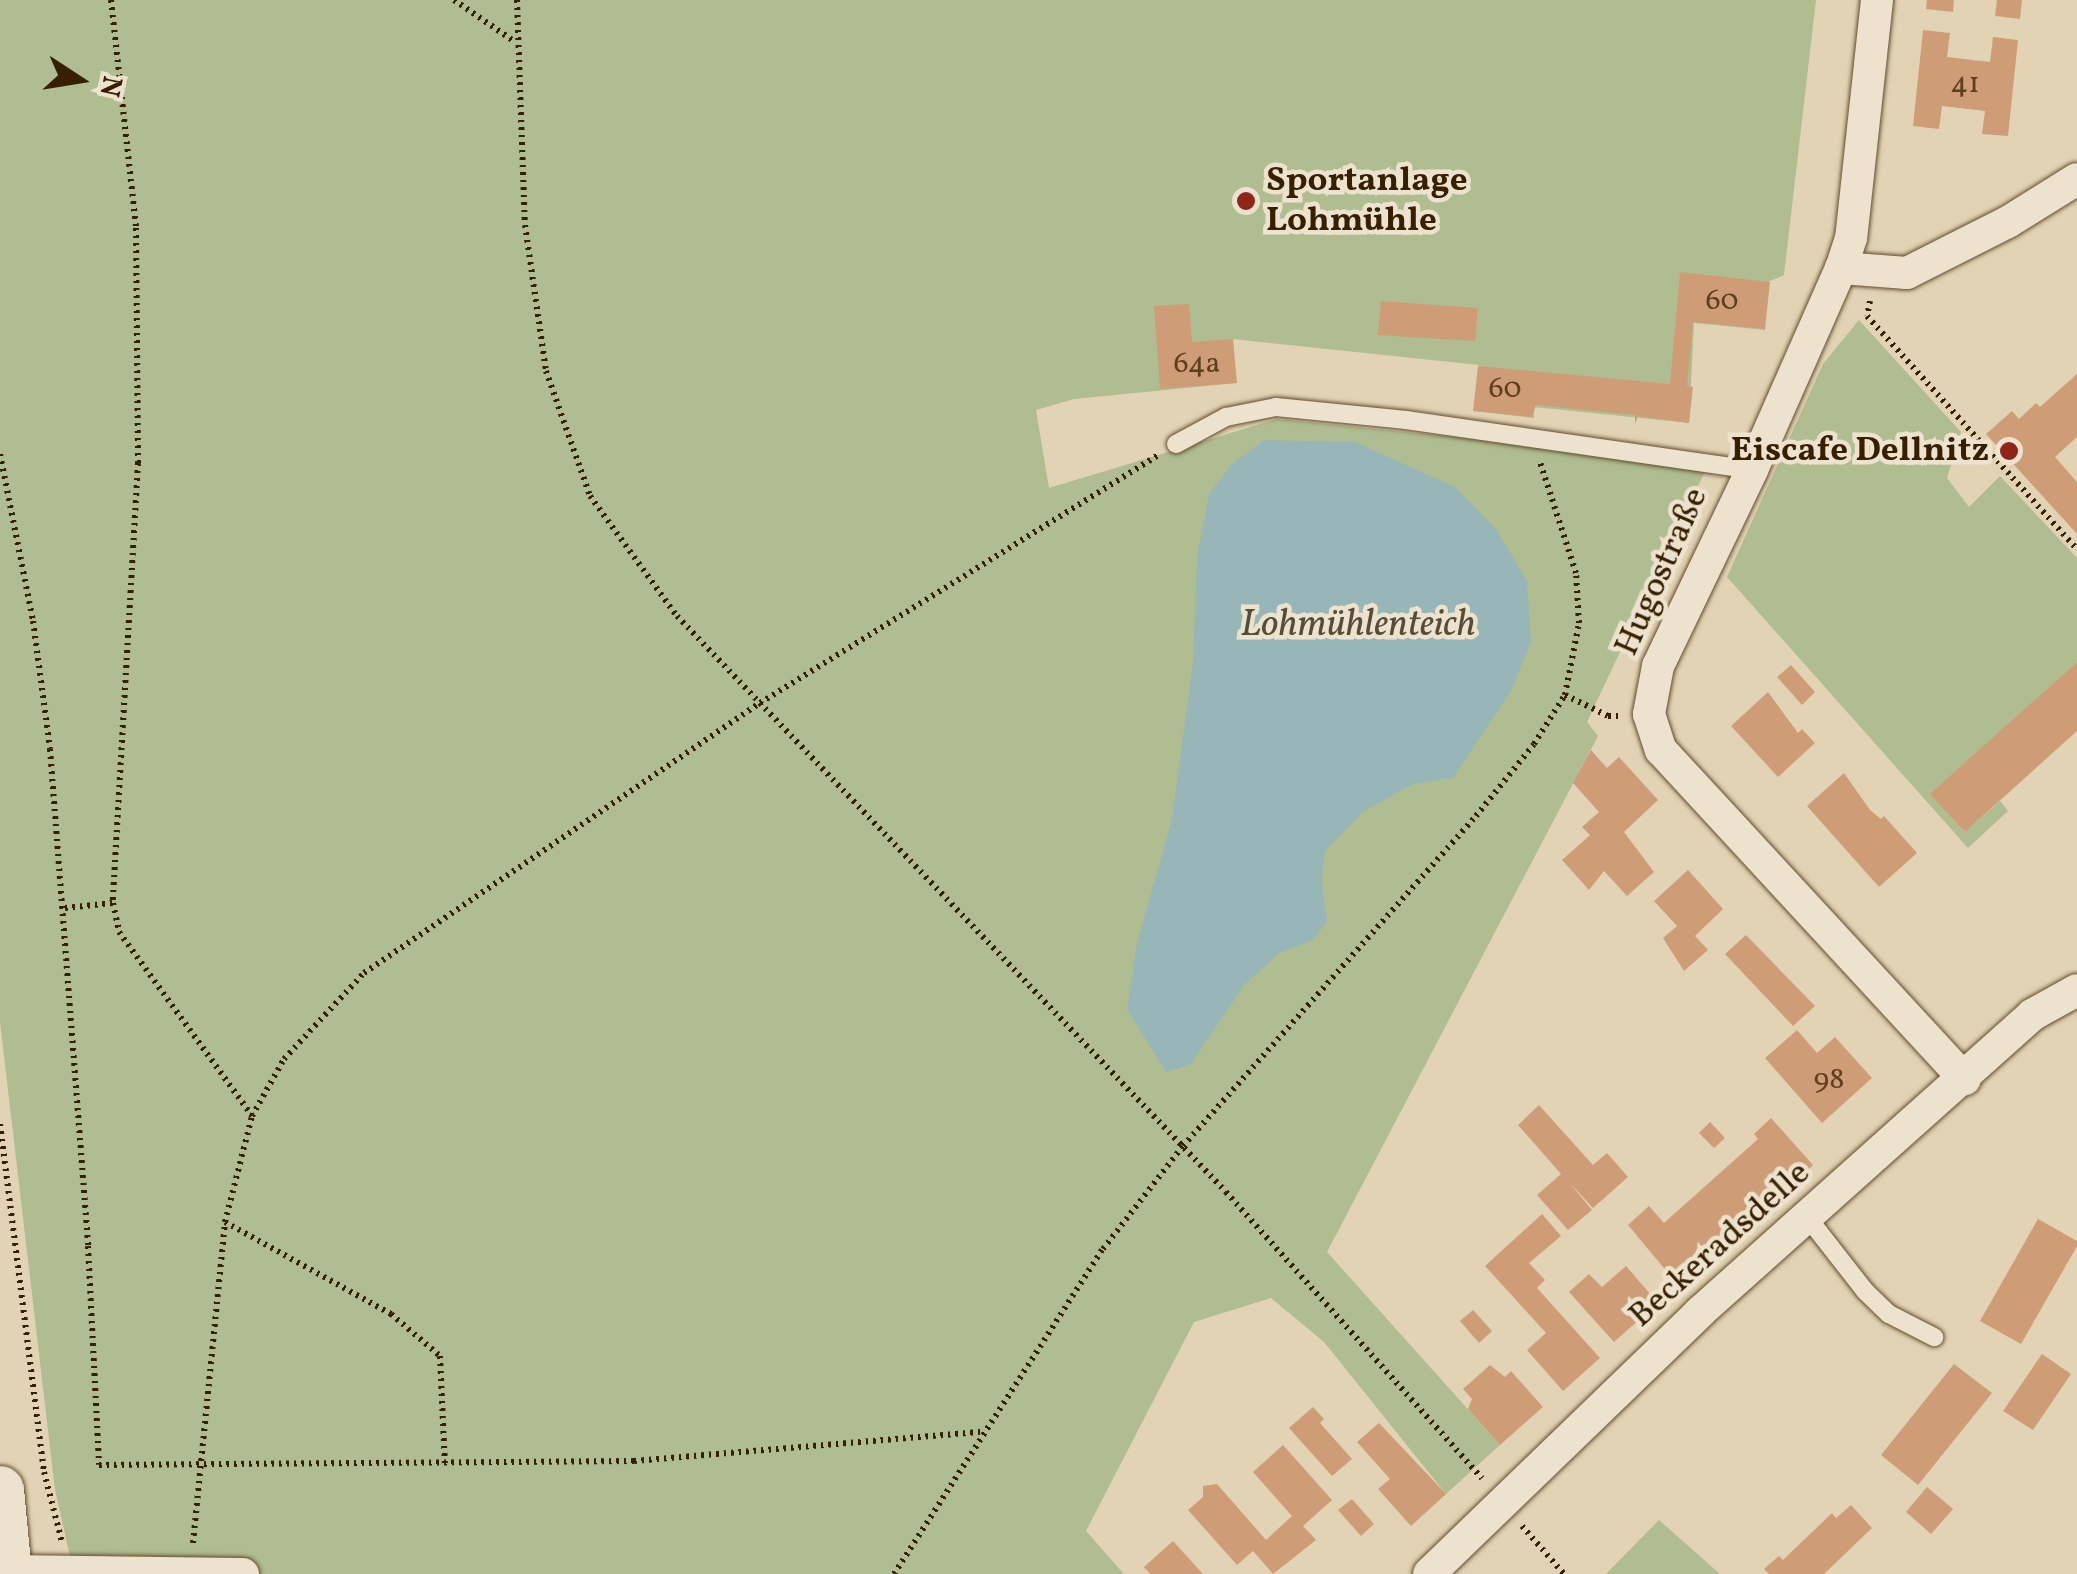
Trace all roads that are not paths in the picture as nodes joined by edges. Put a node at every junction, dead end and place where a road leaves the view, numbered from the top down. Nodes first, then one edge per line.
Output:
1 (1877, 0) edge
2 (2077, 179) edge
3 (1858, 269) junction
4 (1176, 444) road end
5 (1752, 470) junction
6 (2077, 990) edge
7 (1966, 1079) junction
8 (1808, 1218) junction
9 (1934, 1337) dead end
10 (0, 1490) edge
11 (5, 1572) edge
12 (69, 1572) edge
13 (243, 1574) edge
14 (1429, 1574) edge

1 - 3 street, Hugostraße
2 - 3 street
3 - 5 street, Hugostraße
4 - 5 lane
5 - 7 street, Hugostraße
6 - 7 street, Beckeradsdelle
7 - 8 street, Beckeradsdelle
8 - 9 lane
8 - 14 street, Beckeradsdelle
10 - 11 main road
11 - 12 street
12 - 13 street

